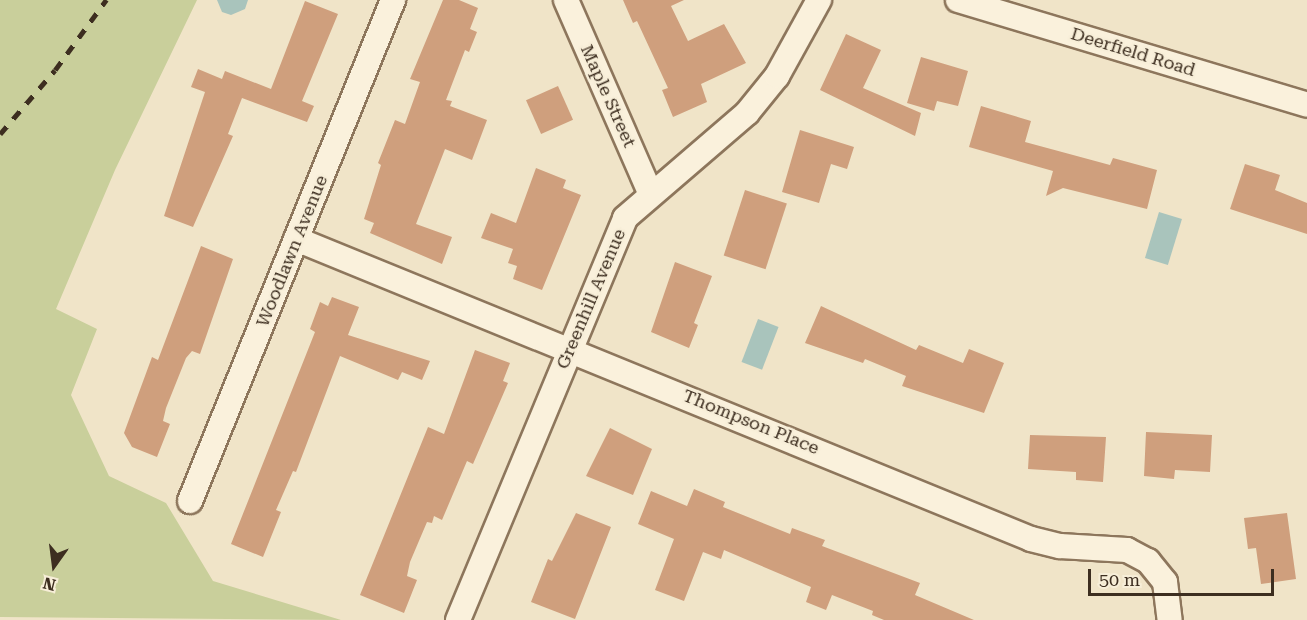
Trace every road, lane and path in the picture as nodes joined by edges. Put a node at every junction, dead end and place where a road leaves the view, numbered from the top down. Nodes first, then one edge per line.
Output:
1 (393, 0) edge
2 (566, 0) edge
3 (819, 0) edge
4 (958, 0) edge
5 (1307, 105) edge
6 (650, 192) junction
7 (296, 239) junction
8 (570, 349) junction
9 (190, 501) dead end
10 (458, 620) edge
11 (1170, 620) edge

1 - 7 street, Woodlawn Avenue
2 - 6 street, Maple Street
3 - 6 street, Greenhill Avenue
4 - 5 street, Deerfield Road
6 - 8 street, Greenhill Avenue
7 - 8 street, Thompson Place
7 - 9 street, Woodlawn Avenue
8 - 10 street, Greenhill Avenue
8 - 11 street, Thompson Place

